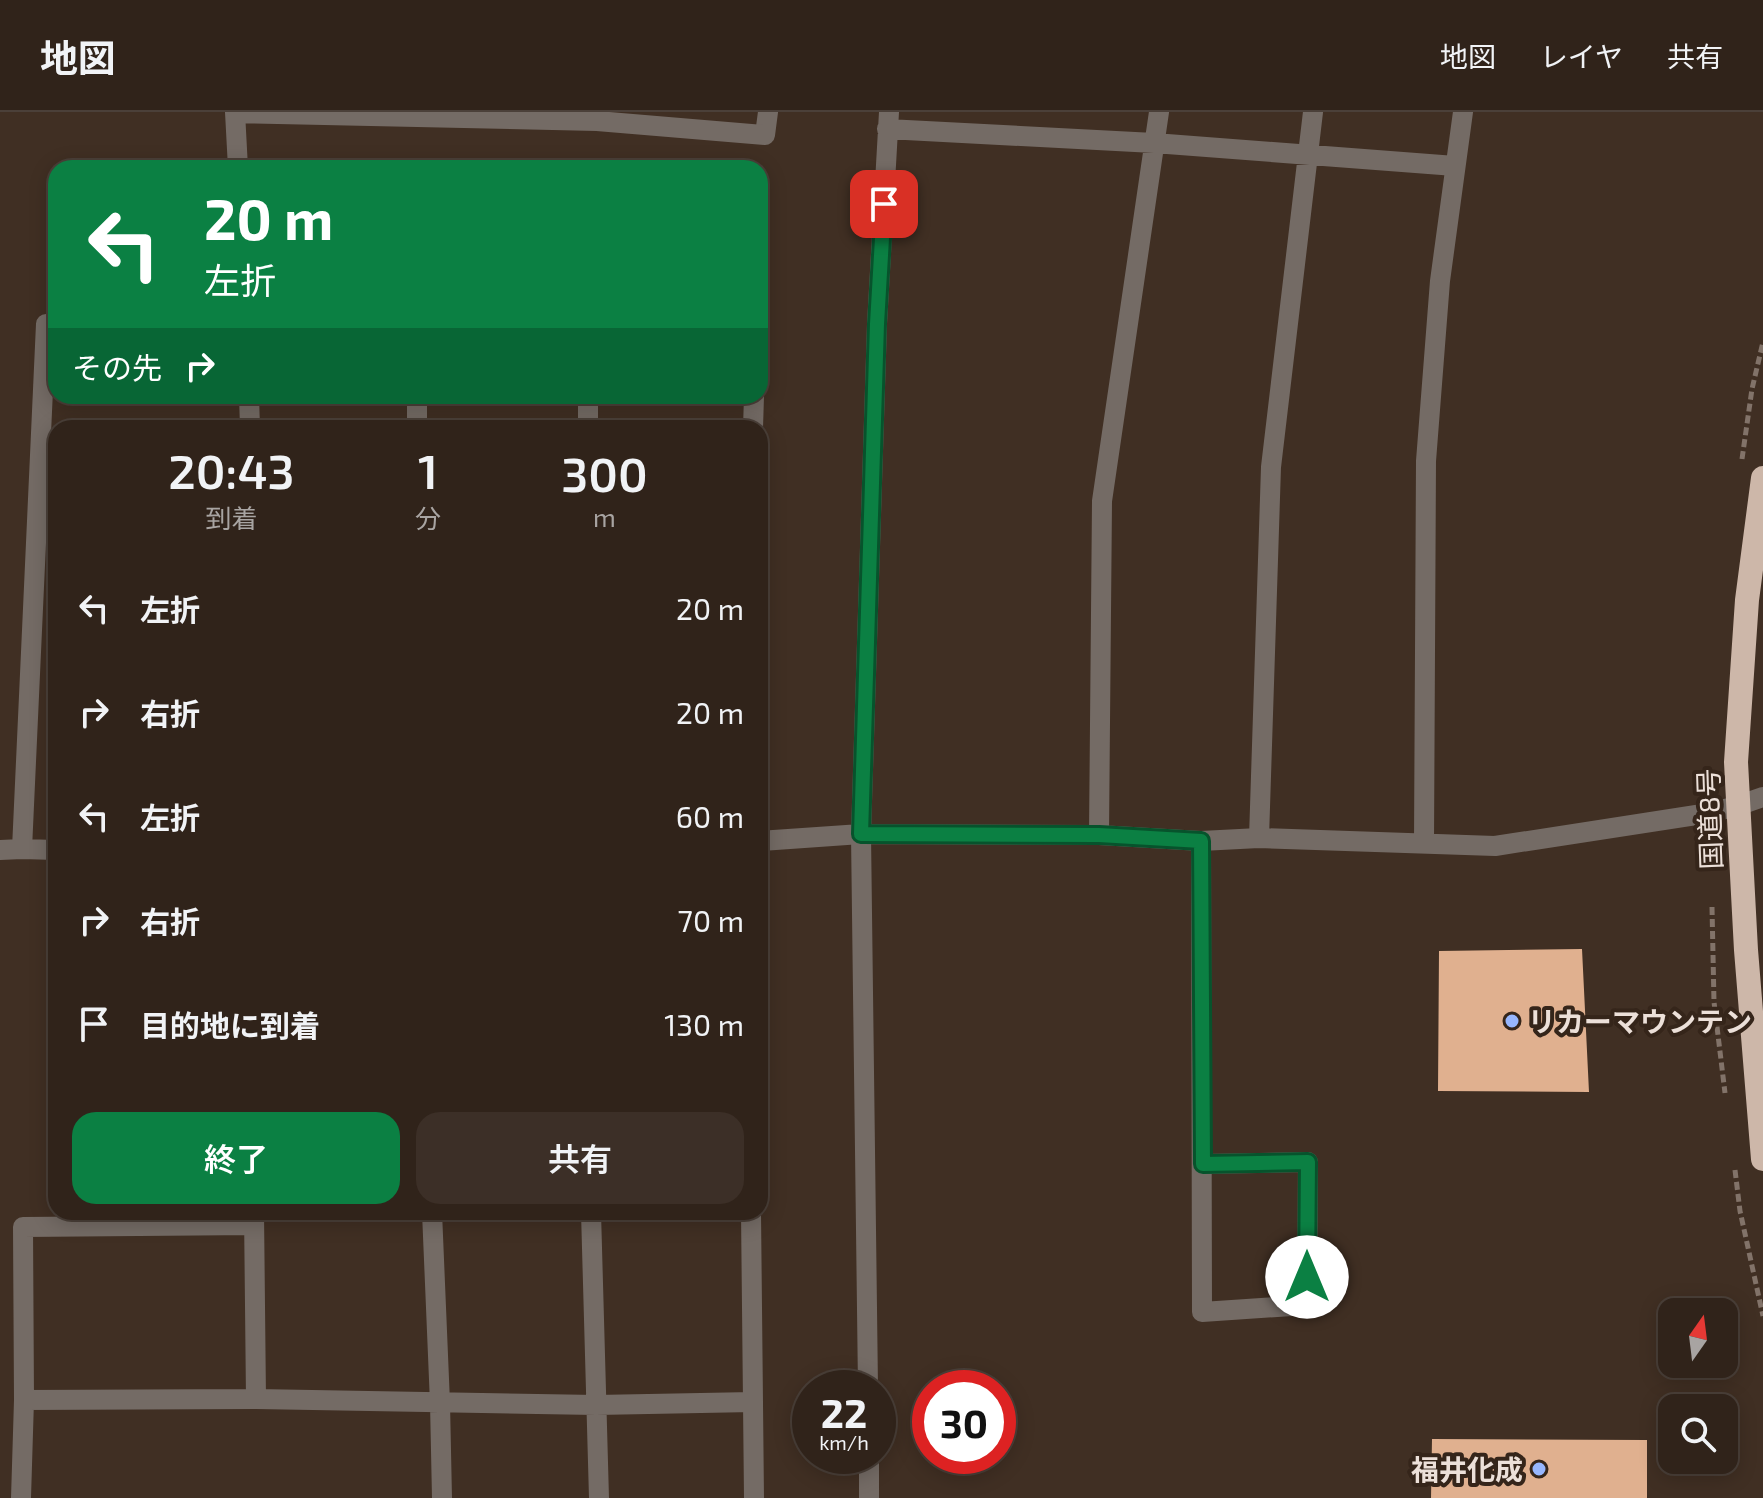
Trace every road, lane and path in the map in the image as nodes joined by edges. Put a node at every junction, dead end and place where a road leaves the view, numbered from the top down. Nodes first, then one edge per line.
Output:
1 (768, 112) edge
2 (1159, 112) edge
3 (1313, 112) edge
4 (1463, 112) edge
5 (235, 113) edge
6 (414, 114) edge
7 (597, 117) edge
8 (888, 121) edge
9 (1154, 143) junction
10 (1307, 154) junction
11 (238, 160) edge
12 (1455, 166) junction
13 (48, 324) edge
14 (1763, 478) edge
15 (1763, 797) edge
16 (1737, 806) junction
17 (861, 834) junction
18 (1099, 835) junction
19 (1259, 838) junction
20 (768, 840) edge
21 (1201, 841) junction
22 (1424, 842) junction
23 (22, 849) junction
24 (0, 850) edge
25 (48, 850) edge
26 (1763, 1159) edge
27 (1203, 1164) junction
28 (203, 1220) edge
29 (254, 1220) edge
30 (432, 1220) edge
31 (591, 1220) edge
32 (751, 1220) edge
33 (868, 1370) edge
34 (256, 1399) junction
35 (24, 1400) junction
36 (753, 1402) junction
37 (440, 1403) junction
38 (596, 1405) junction
39 (869, 1474) edge
40 (21, 1498) edge
41 (442, 1498) edge
42 (599, 1498) edge
43 (754, 1498) edge
44 (869, 1498) edge

1 - 7 street
2 - 9 street
3 - 10 street
4 - 12 street
5 - 6 street
5 - 11 street
6 - 7 street
8 - 9 street
8 - 17 street
9 - 10 street
9 - 18 street
10 - 12 street
10 - 19 street
12 - 22 street
13 - 23 street
14 - 16 highway, 国道8号
15 - 16 street
16 - 22 street
16 - 26 highway, 国道8号
17 - 18 street
17 - 20 street
17 - 33 street
18 - 21 street
19 - 21 street
19 - 22 street
21 - 27 street
23 - 24 street
23 - 25 street
27 - 27 street
28 - 35 street
29 - 34 street
30 - 37 street
31 - 38 street
32 - 36 street
34 - 35 street
34 - 37 street
35 - 40 street
36 - 38 street
36 - 43 street
37 - 38 street
37 - 41 street
38 - 42 street
39 - 44 street

